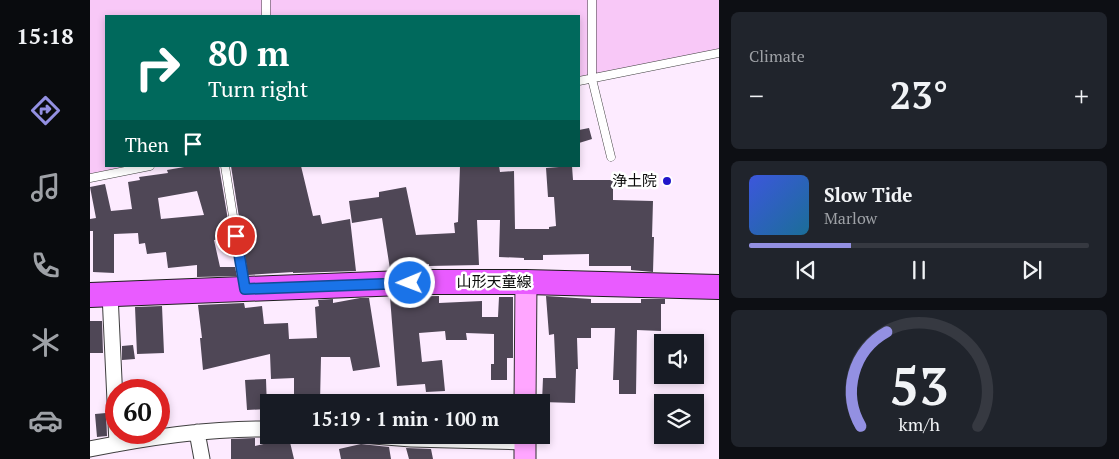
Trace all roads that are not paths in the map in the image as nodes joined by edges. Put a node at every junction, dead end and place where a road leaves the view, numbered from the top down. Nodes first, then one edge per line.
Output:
1 (266, 0) edge
2 (592, 0) edge
3 (266, 15) edge
4 (719, 53) edge
5 (592, 79) junction
6 (580, 81) edge
7 (611, 157) dead end
8 (145, 167) edge
9 (225, 167) edge
10 (90, 178) edge
11 (526, 282) junction
12 (719, 287) edge
13 (245, 289) junction
14 (100, 294) edge
15 (110, 379) edge
16 (525, 394) edge
17 (260, 429) edge
18 (197, 432) junction
19 (170, 436) edge
20 (117, 444) edge
21 (506, 444) edge
22 (525, 445) edge
23 (90, 449) edge
24 (202, 459) edge

1 - 3 lane
2 - 5 lane
4 - 5 lane
5 - 6 lane
5 - 7 lane
8 - 10 lane
9 - 13 lane
11 - 12 main road, 山形天童線
11 - 13 main road, 山形天童線
11 - 16 street
13 - 14 main road, 山形天童線
14 - 15 street
17 - 18 street
18 - 19 street
18 - 24 street
20 - 23 street
21 - 22 street

